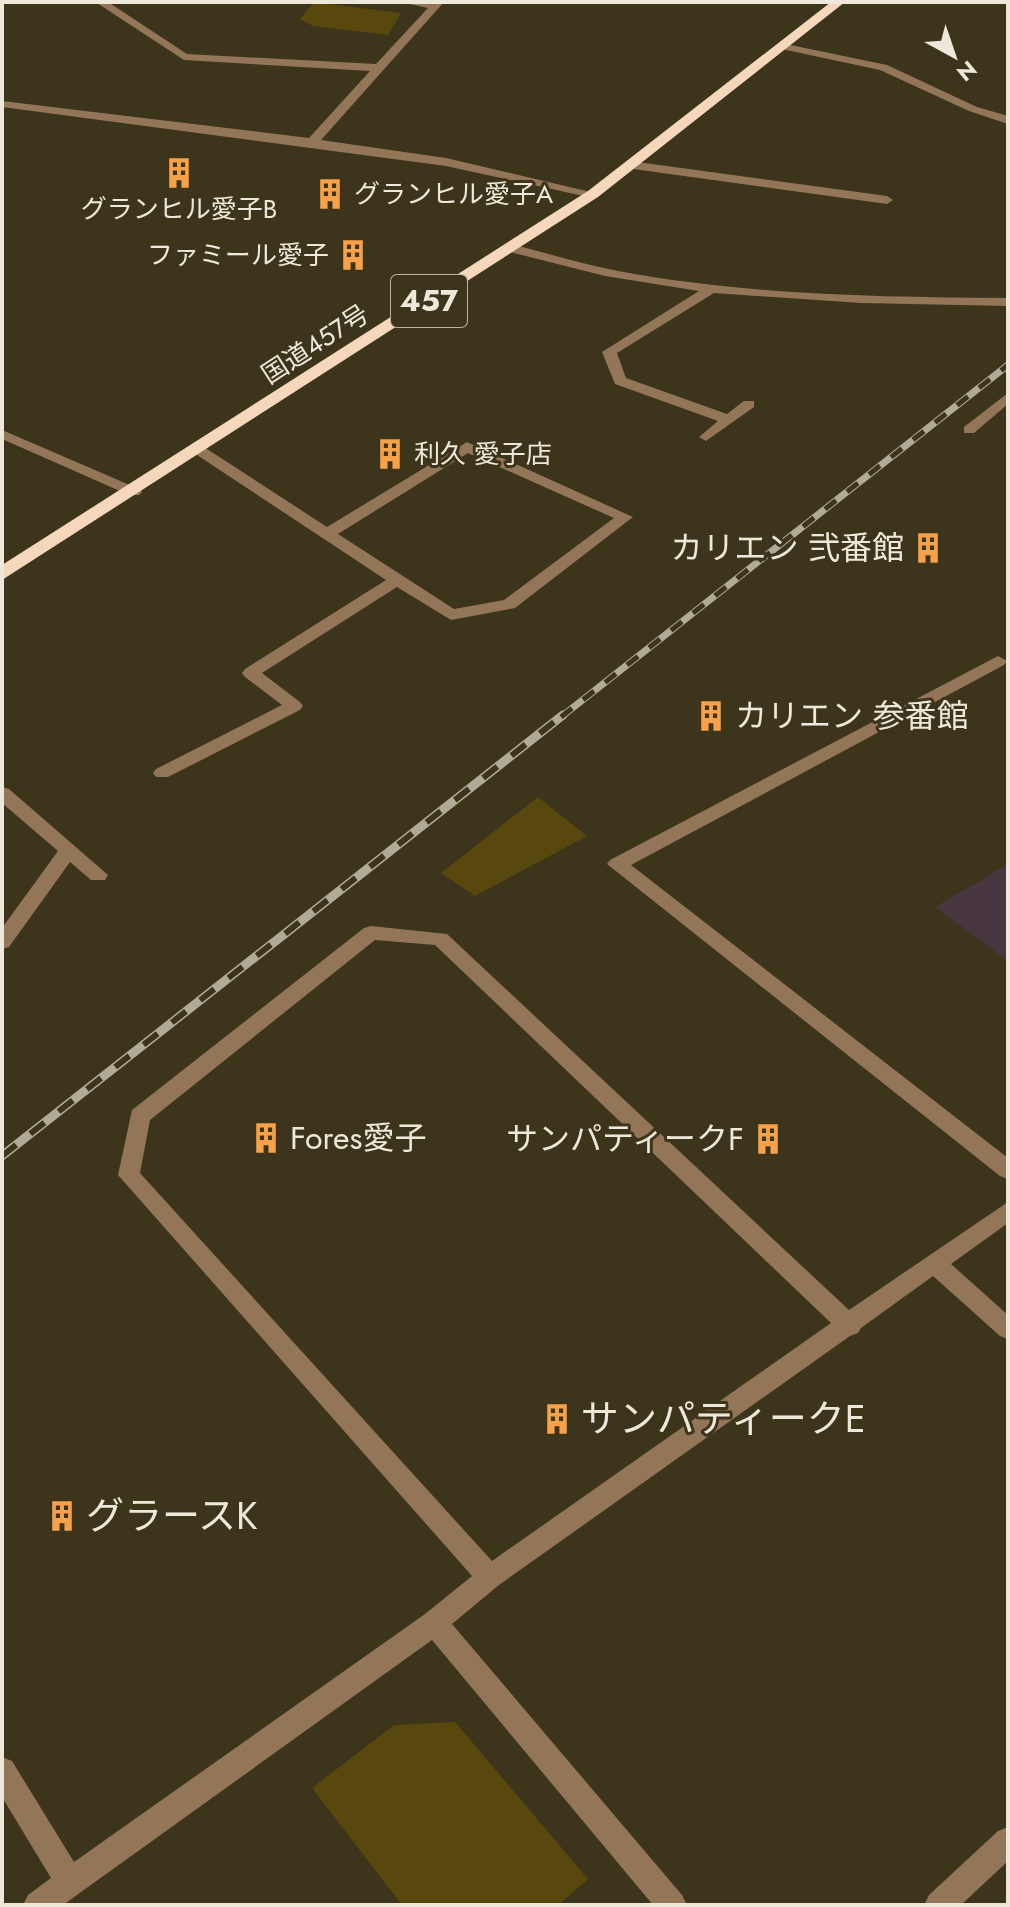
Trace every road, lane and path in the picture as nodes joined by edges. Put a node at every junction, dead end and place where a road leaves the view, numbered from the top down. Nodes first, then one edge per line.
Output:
1 (406, 2) edge
2 (839, 2) edge
3 (102, 3) edge
4 (437, 4) edge
5 (781, 46) junction
6 (379, 68) junction
7 (2, 104) edge
8 (1008, 120) edge
9 (312, 142) junction
10 (630, 165) junction
11 (593, 194) junction
12 (887, 200) dead end
13 (511, 248) junction
14 (715, 287) junction
15 (1008, 302) edge
16 (1008, 397) edge
17 (749, 404) dead end
18 (728, 419) junction
19 (969, 430) dead end
20 (2, 434) edge
21 (706, 437) dead end
22 (199, 450) junction
23 (134, 492) junction
24 (328, 533) junction
25 (2, 574) edge
26 (398, 579) junction
27 (998, 661) dead end
28 (162, 773) dead end
29 (2, 793) edge
30 (69, 850) junction
31 (98, 875) dead end
32 (2, 942) edge
33 (1008, 1170) edge
34 (1008, 1211) edge
35 (934, 1263) junction
36 (850, 1326) junction
37 (1008, 1329) edge
38 (490, 1577) junction
39 (434, 1623) junction
40 (2, 1771) edge
41 (1008, 1841) edge
42 (70, 1882) junction
43 (38, 1905) edge
44 (672, 1905) edge
45 (939, 1905) edge

1 - 4 street
2 - 5 highway, 国道457号 / 457
3 - 6 street
4 - 6 street
5 - 8 street
5 - 10 highway, 国道457号 / 457
6 - 9 street
7 - 9 street
9 - 11 street
10 - 11 highway, 国道457号 / 457
10 - 12 street
11 - 13 highway, 国道457号 / 457
13 - 14 street
13 - 22 highway, 国道457号 / 457
14 - 15 street
14 - 18 street
16 - 19 street
17 - 18 street
18 - 21 street
20 - 23 street
22 - 23 highway, 国道457号 / 457
22 - 24 street
23 - 25 highway, 国道457号 / 457
24 - 26 street
24 - 26 street
26 - 28 street
27 - 33 street
29 - 30 street
30 - 31 street
30 - 32 street
34 - 35 street
35 - 36 street
35 - 37 street
36 - 38 street
36 - 38 street
38 - 39 street
39 - 42 street
39 - 44 street
40 - 42 street
41 - 45 street
42 - 43 street

